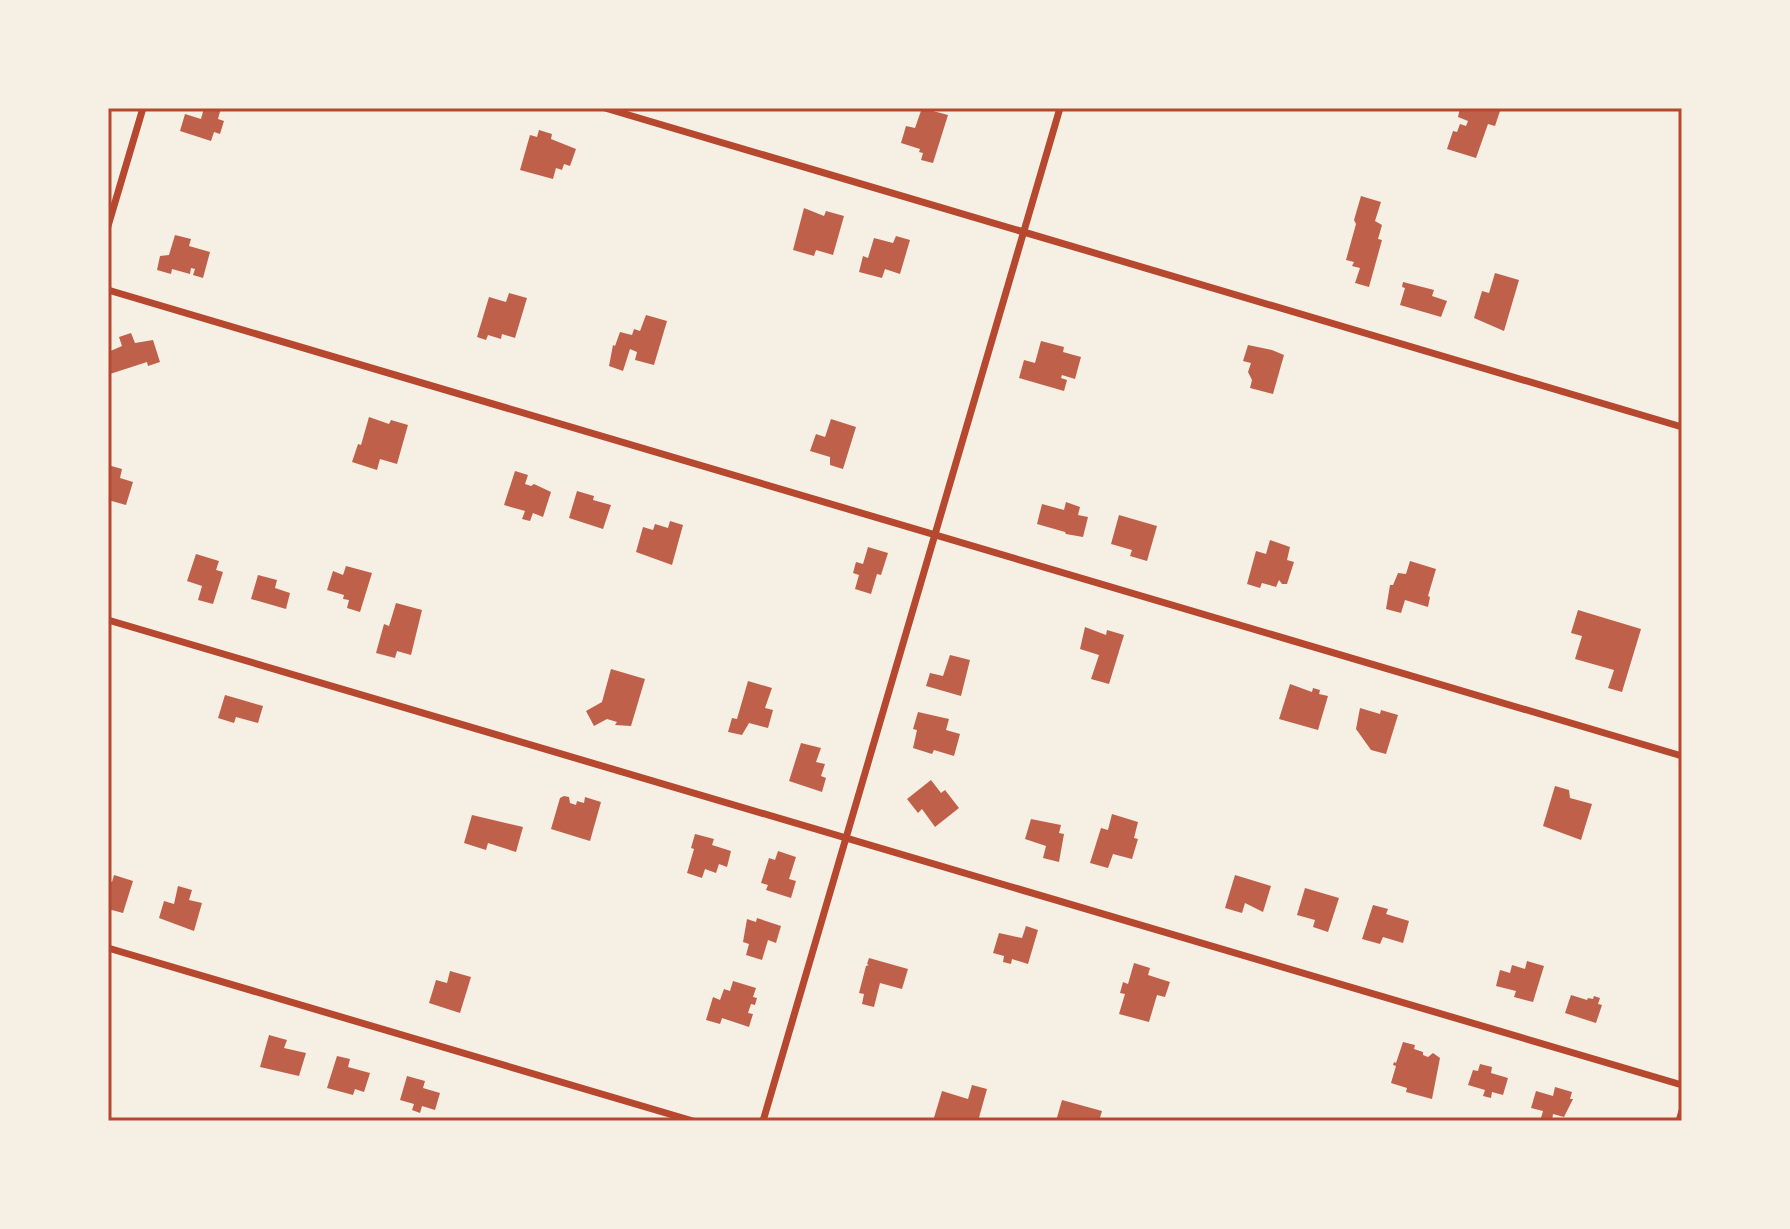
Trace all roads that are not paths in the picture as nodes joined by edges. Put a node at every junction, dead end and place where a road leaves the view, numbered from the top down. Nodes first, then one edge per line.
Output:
1 (143, 108) edge
2 (605, 108) edge
3 (1060, 108) edge
4 (108, 226) edge
5 (1024, 232) junction
6 (108, 290) edge
7 (1682, 427) edge
8 (935, 533) junction
9 (108, 620) edge
10 (1682, 756) edge
11 (847, 837) junction
12 (108, 948) edge
13 (1682, 1085) edge
14 (1682, 1111) edge
15 (693, 1121) edge
16 (763, 1121) edge
17 (1679, 1121) edge

1 - 4 street
2 - 5 street
3 - 5 street
5 - 7 street
5 - 8 street
6 - 8 street
8 - 10 street
8 - 11 street
9 - 11 street
11 - 13 street
11 - 16 street
12 - 15 street
14 - 17 street

